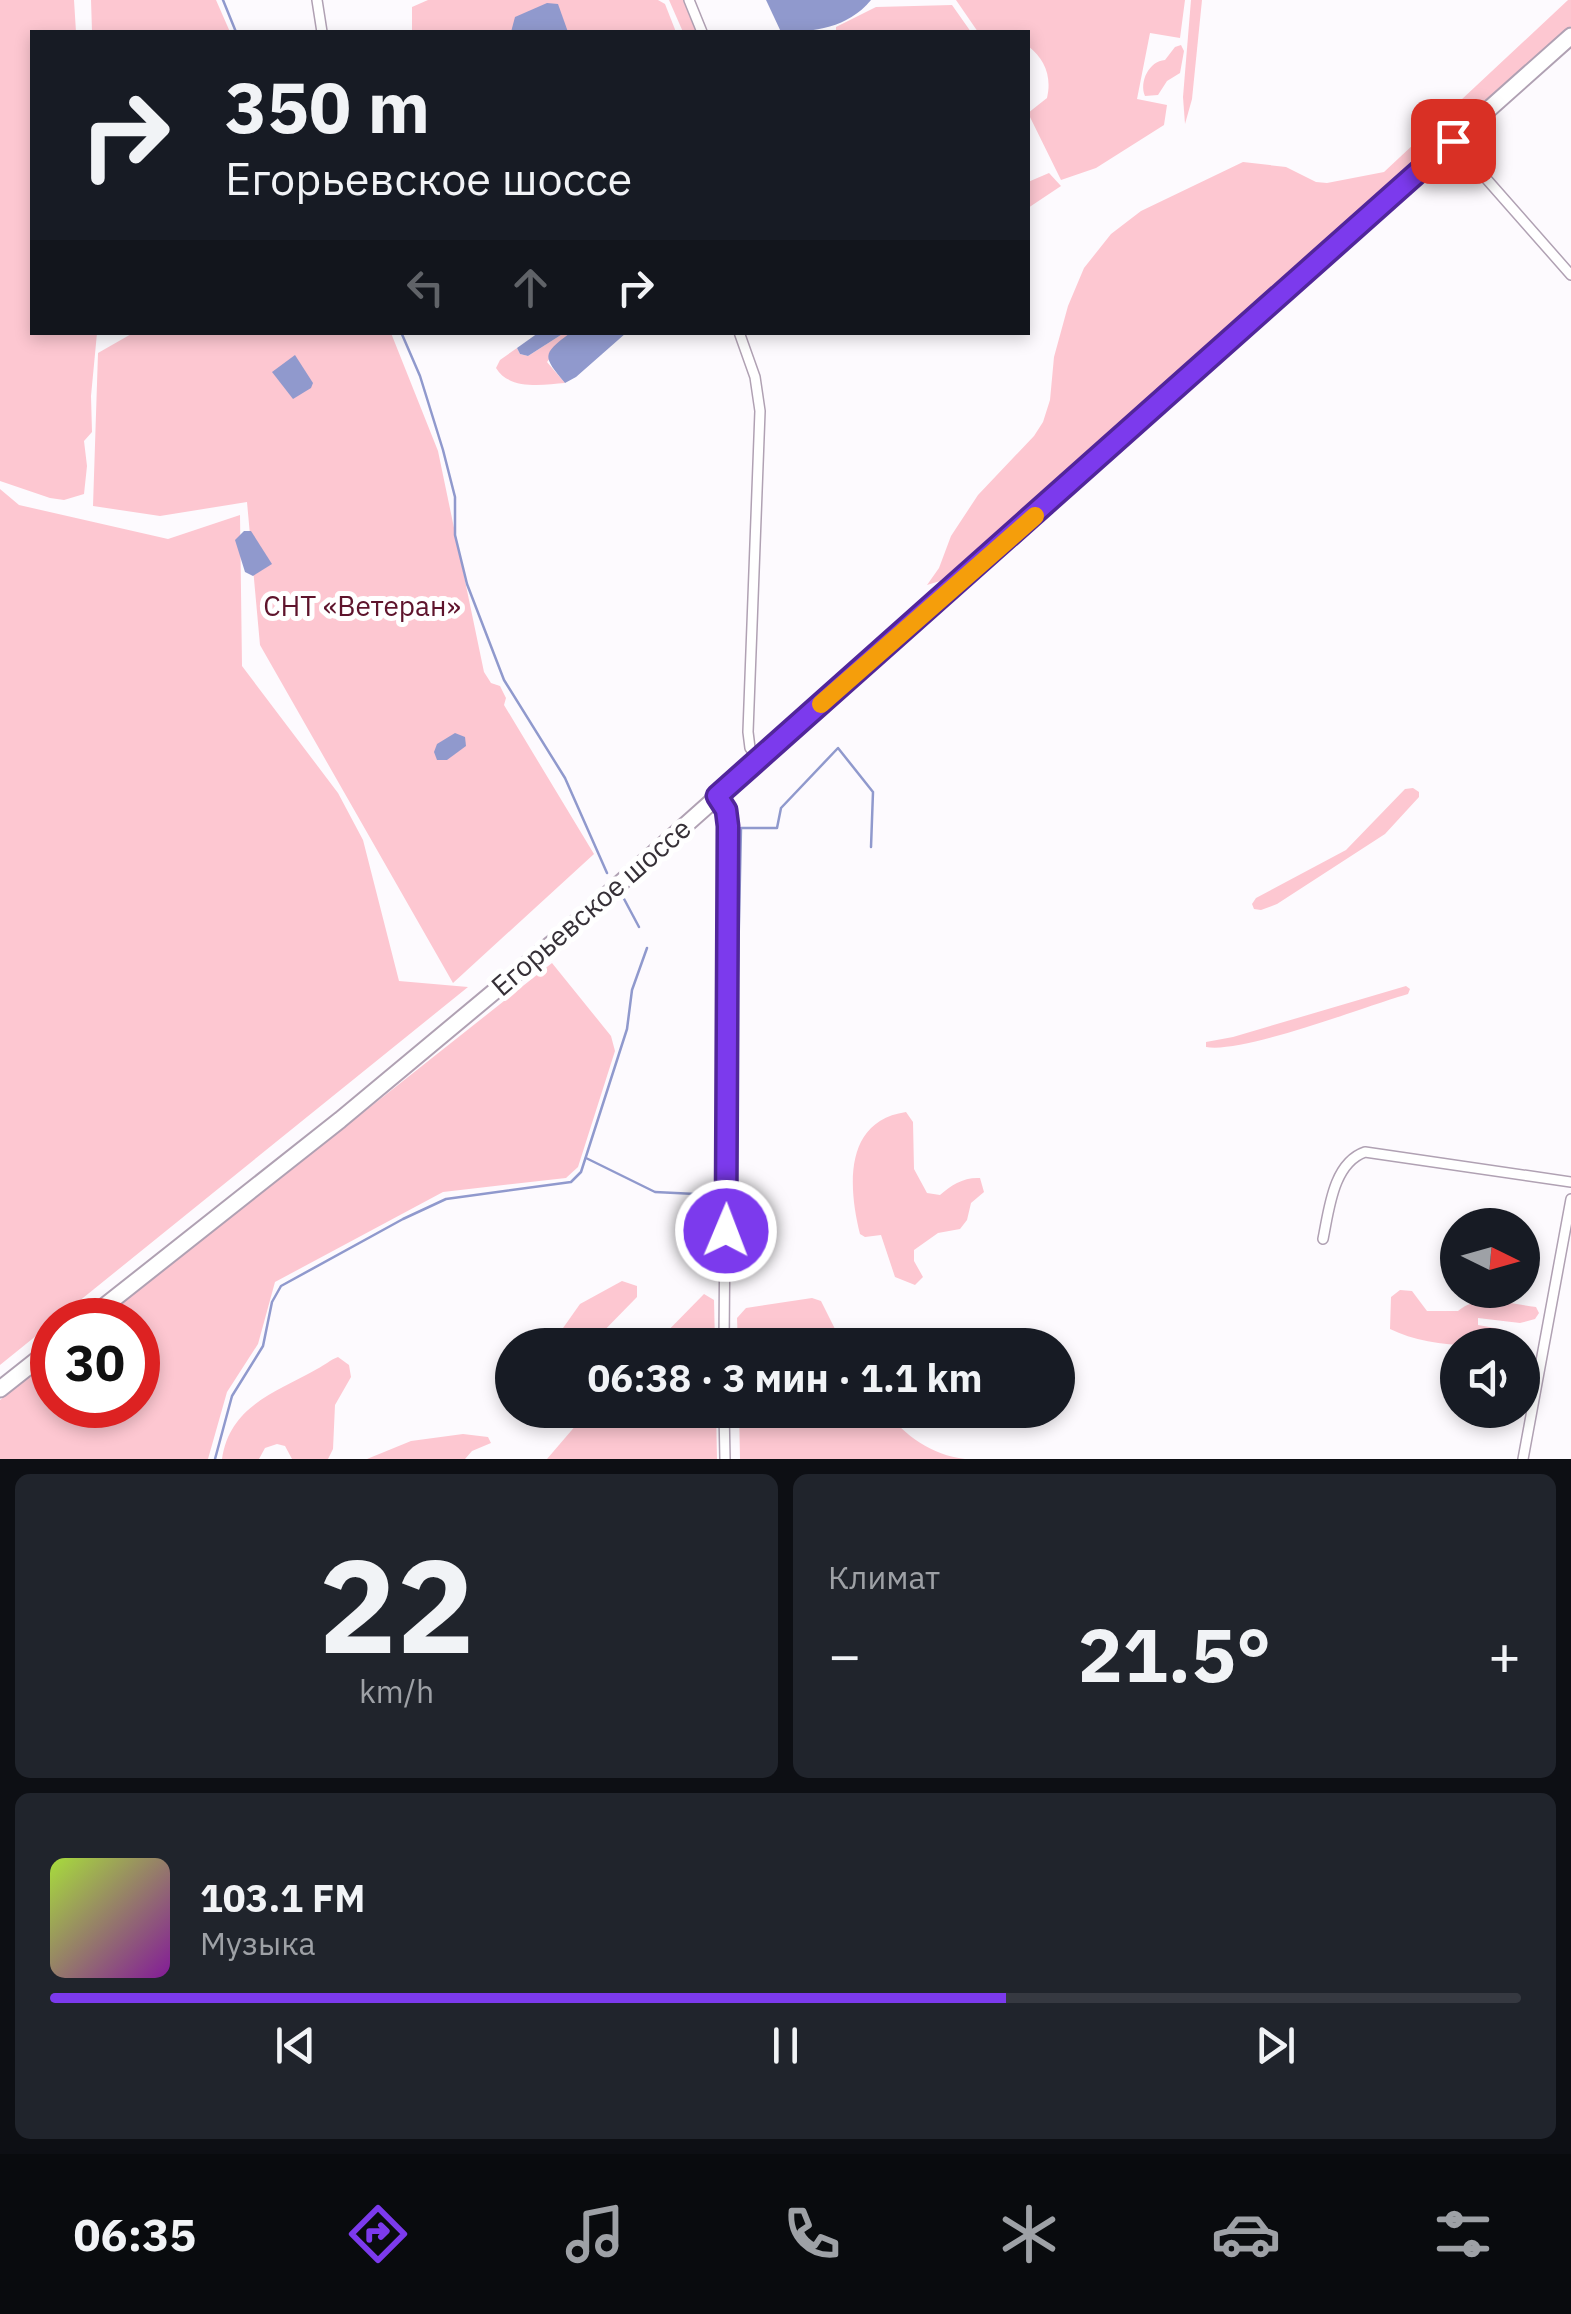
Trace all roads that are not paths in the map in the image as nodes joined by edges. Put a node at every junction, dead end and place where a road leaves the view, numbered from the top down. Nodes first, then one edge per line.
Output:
1 (317, 0) edge
2 (688, 0) edge
3 (322, 30) edge
4 (701, 30) edge
5 (1571, 36) edge
6 (1453, 141) junction
7 (1571, 275) edge
8 (740, 335) edge
9 (759, 759) junction
10 (717, 796) junction
11 (1571, 1182) edge
12 (1571, 1198) edge
13 (1323, 1239) dead end
14 (115, 1298) edge
15 (724, 1328) edge
16 (30, 1365) edge
17 (0, 1389) edge
18 (724, 1428) edge
19 (725, 1459) edge
20 (1523, 1459) edge

1 - 3 street
2 - 4 street
5 - 6 main road, Егорьевское шоссе
6 - 7 street
6 - 9 main road, Егорьевское шоссе
8 - 9 street
9 - 10 main road, Егорьевское шоссе
10 - 14 main road, Егорьевское шоссе
10 - 15 street
11 - 13 street
12 - 20 street
16 - 17 main road
18 - 19 street

